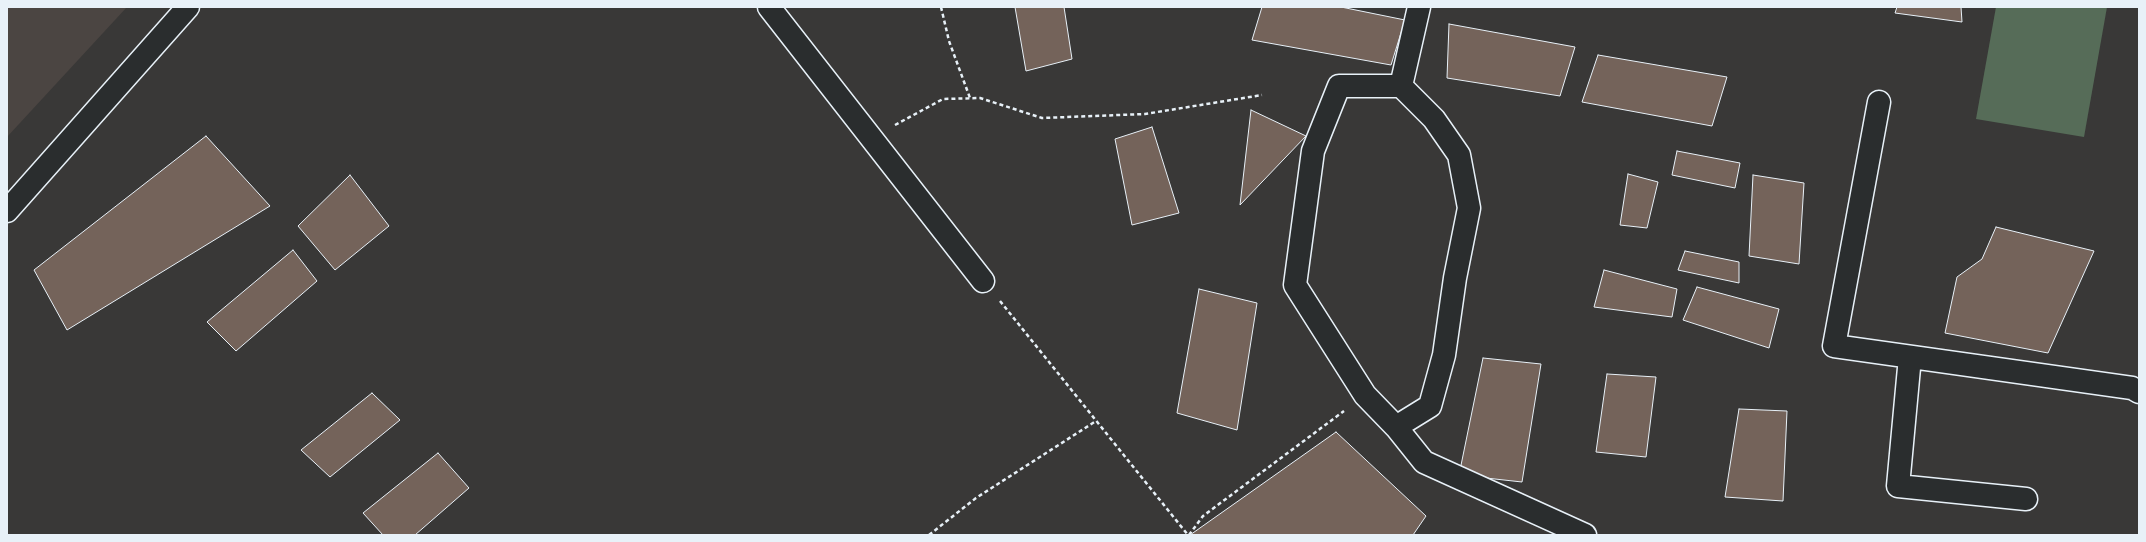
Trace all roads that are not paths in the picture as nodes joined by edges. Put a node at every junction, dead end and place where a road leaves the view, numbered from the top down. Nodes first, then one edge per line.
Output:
1 (188, 7) edge
2 (769, 7) edge
3 (1419, 7) edge
4 (1401, 86) junction
5 (1879, 102) dead end
6 (7, 211) edge
7 (983, 281) road end
8 (1910, 357) junction
9 (2139, 392) edge
10 (1396, 427) junction
11 (2026, 499) dead end
12 (1585, 535) edge

1 - 6 street
2 - 7 street
3 - 4 street
4 - 10 street
4 - 10 street
5 - 8 street
8 - 9 street
8 - 11 street
10 - 12 street

